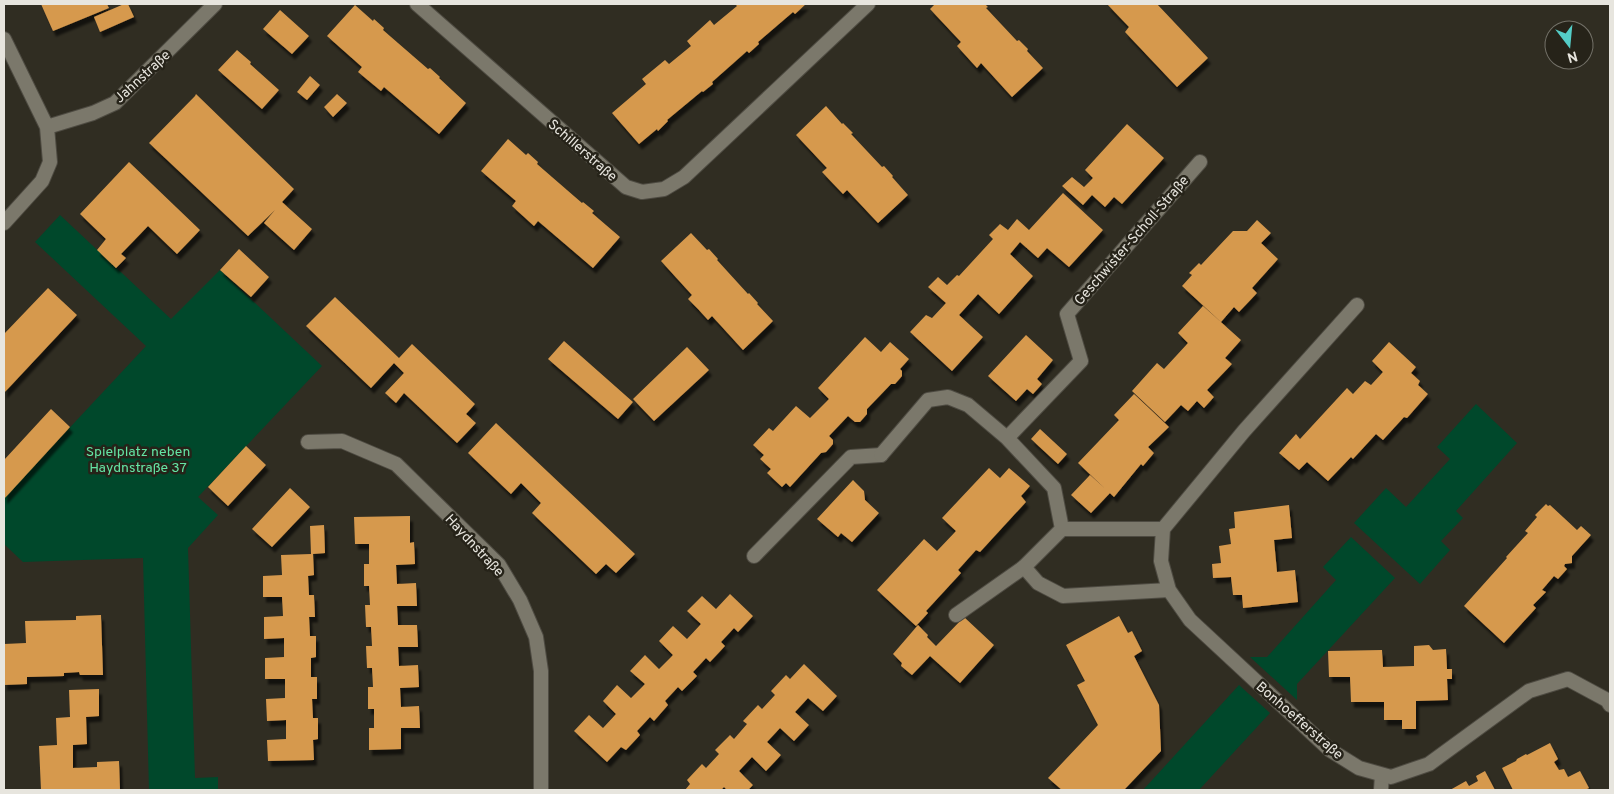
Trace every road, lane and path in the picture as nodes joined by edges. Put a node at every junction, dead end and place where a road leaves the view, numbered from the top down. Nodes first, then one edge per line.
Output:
1 (215, 4) edge
2 (416, 4) edge
3 (868, 4) edge
4 (4, 39) edge
5 (47, 127) junction
6 (1200, 162) dead end
7 (4, 223) edge
8 (1357, 305) dead end
9 (1007, 438) junction
10 (308, 442) dead end
11 (1062, 529) junction
12 (1163, 529) junction
13 (754, 556) dead end
14 (1024, 567) junction
15 (1169, 590) junction
16 (956, 615) dead end
17 (1610, 705) edge
18 (1382, 775) junction
19 (541, 790) edge
20 (1381, 790) edge

1 - 5 street, Jahnstraße
2 - 3 street, Schillerstraße
4 - 5 street
5 - 7 street
6 - 9 street, Geschwister-Scholl-Straße
8 - 12 street
9 - 11 street
9 - 13 street
10 - 19 street, Haydnstraße
11 - 12 street
11 - 14 street
12 - 15 street, Bonhoefferstraße
14 - 15 street
14 - 16 street
15 - 18 street, Bonhoefferstraße
17 - 18 street, Bonhoefferstraße
18 - 20 street

